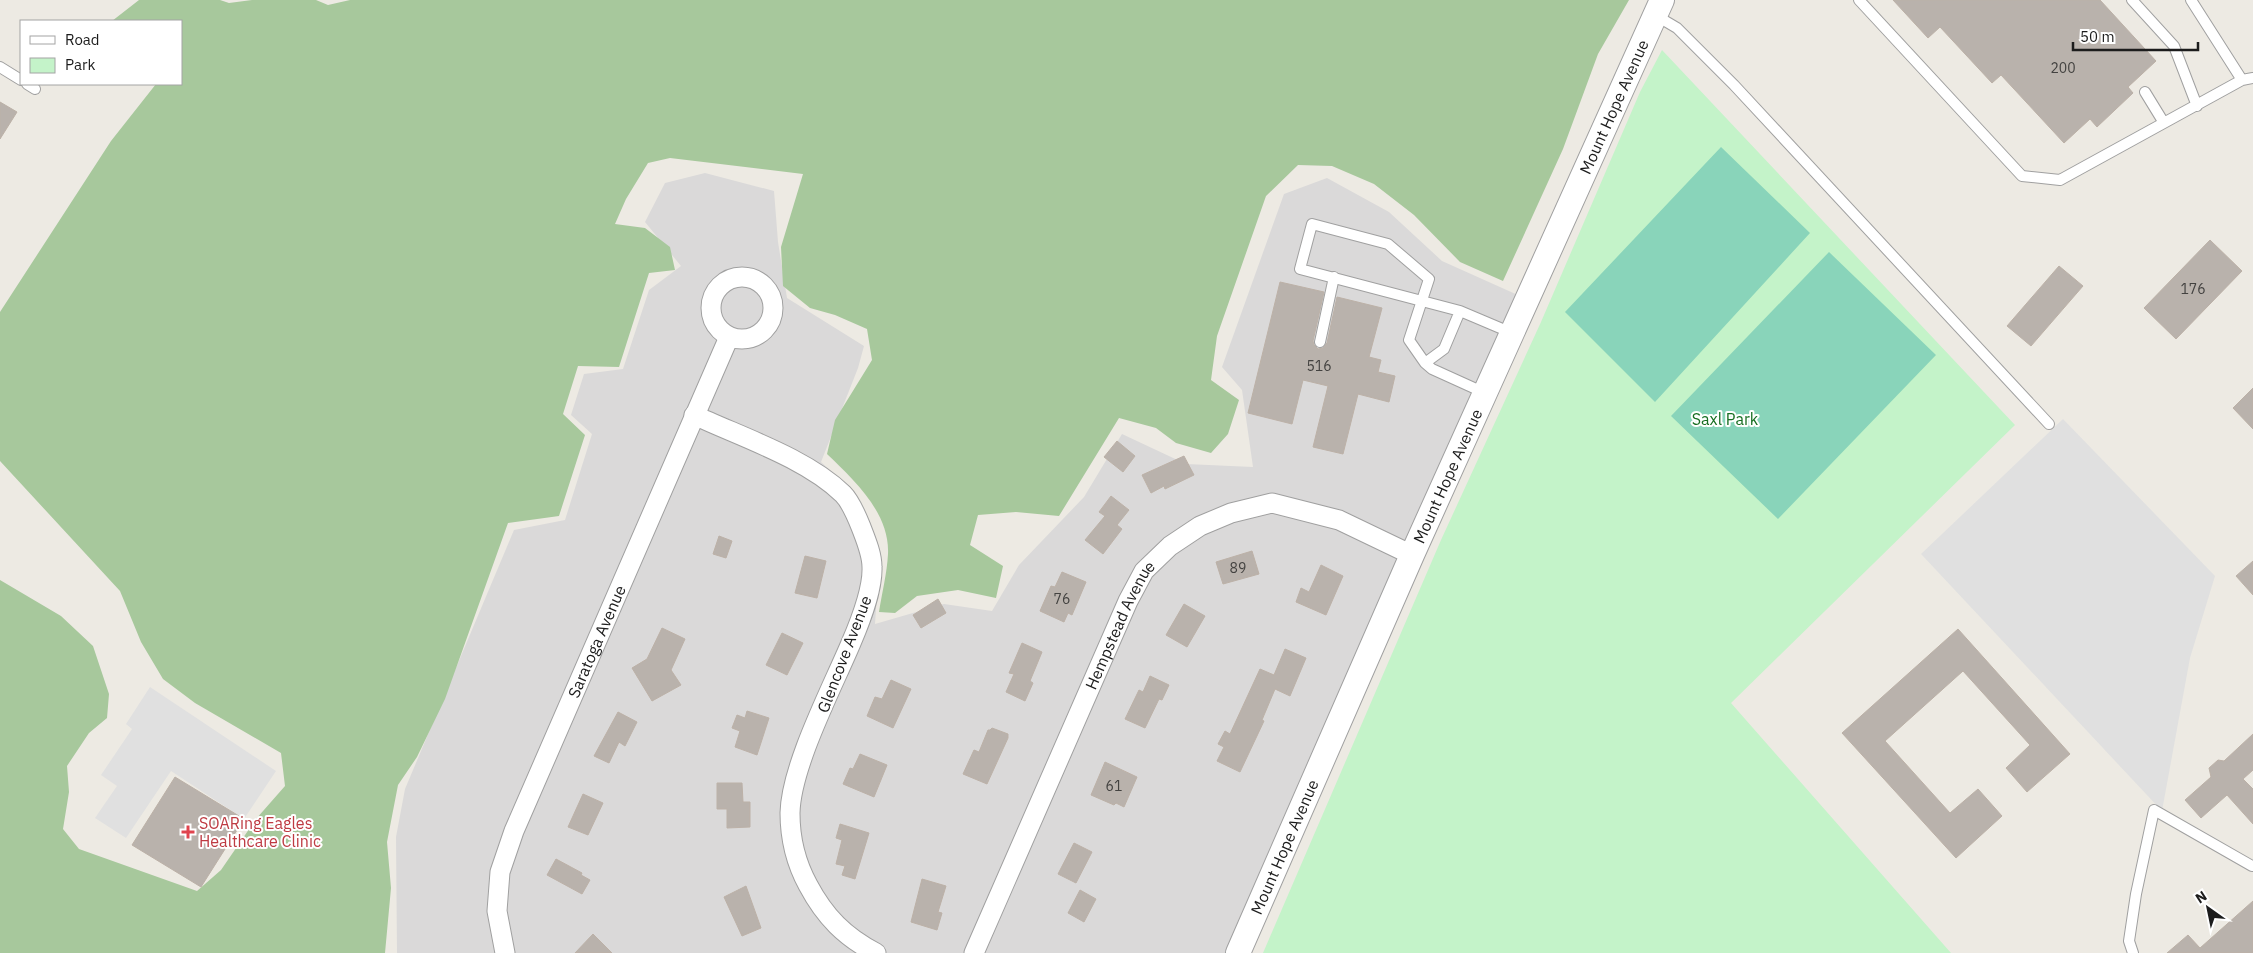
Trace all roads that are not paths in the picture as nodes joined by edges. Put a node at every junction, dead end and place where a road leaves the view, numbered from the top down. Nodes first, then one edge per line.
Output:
1 (1859, 0) edge
2 (2132, 0) edge
3 (2191, 0) edge
4 (1658, 7) edge
5 (0, 67) edge
6 (2253, 78) edge
7 (20, 79) edge
8 (2242, 80) junction
9 (2145, 92) dead end
10 (2197, 106) junction
11 (2164, 123) junction
12 (1334, 277) junction
13 (1422, 300) junction
14 (1460, 311) junction
15 (1512, 333) junction
16 (730, 337) dead end
17 (1320, 342) dead end
18 (1425, 363) junction
19 (1485, 393) junction
20 (694, 415) junction
21 (2049, 424) dead end
22 (1412, 555) junction
23 (2252, 866) dead end
24 (505, 953) edge
25 (876, 953) edge
26 (974, 953) edge
27 (1238, 953) edge
28 (2133, 953) edge

1 - 11 lane
2 - 10 lane
3 - 8 lane
4 - 15 street, Mount Hope Avenue
4 - 21 lane
5 - 7 lane
6 - 8 lane
8 - 10 lane
9 - 11 lane
10 - 11 lane
12 - 13 lane
12 - 13 lane
12 - 17 lane
13 - 14 lane
13 - 18 lane
14 - 15 lane
14 - 18 lane
15 - 19 street, Mount Hope Avenue
16 - 20 street, Saratoga Avenue
18 - 19 lane
19 - 22 street, Mount Hope Avenue
20 - 24 street, Saratoga Avenue
20 - 25 street, Glencove Avenue
22 - 26 street, Hempstead Avenue
22 - 27 street, Mount Hope Avenue
23 - 28 lane

